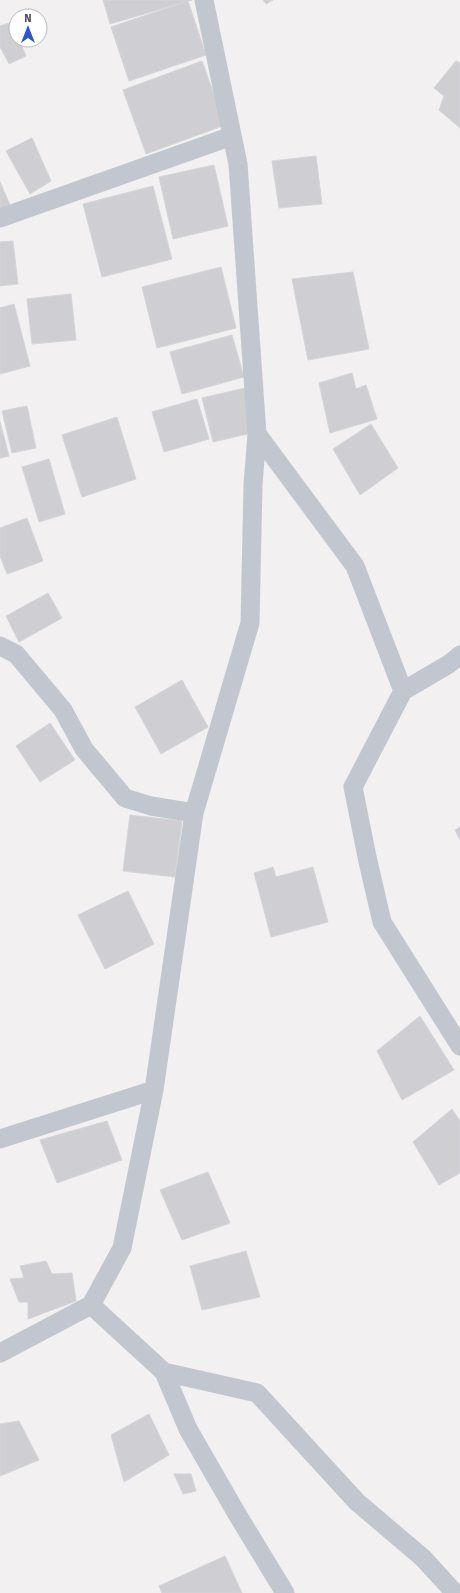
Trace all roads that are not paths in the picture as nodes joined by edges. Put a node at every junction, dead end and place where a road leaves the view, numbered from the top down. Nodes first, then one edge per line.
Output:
1 (204, 0) edge
2 (232, 136) junction
3 (0, 218) edge
4 (257, 434) junction
5 (0, 646) edge
6 (460, 655) edge
7 (403, 691) junction
8 (194, 813) junction
9 (460, 1046) edge
10 (154, 1090) junction
11 (0, 1139) edge
12 (91, 1305) junction
13 (0, 1353) edge
14 (164, 1372) junction
15 (285, 1593) edge
16 (455, 1593) edge

1 - 2 street
2 - 3 street
2 - 4 street
4 - 7 street
4 - 8 street
5 - 8 street
6 - 7 street
7 - 9 street
8 - 10 street
10 - 11 street
10 - 12 street
12 - 13 street
12 - 14 street
14 - 15 street
14 - 16 street

